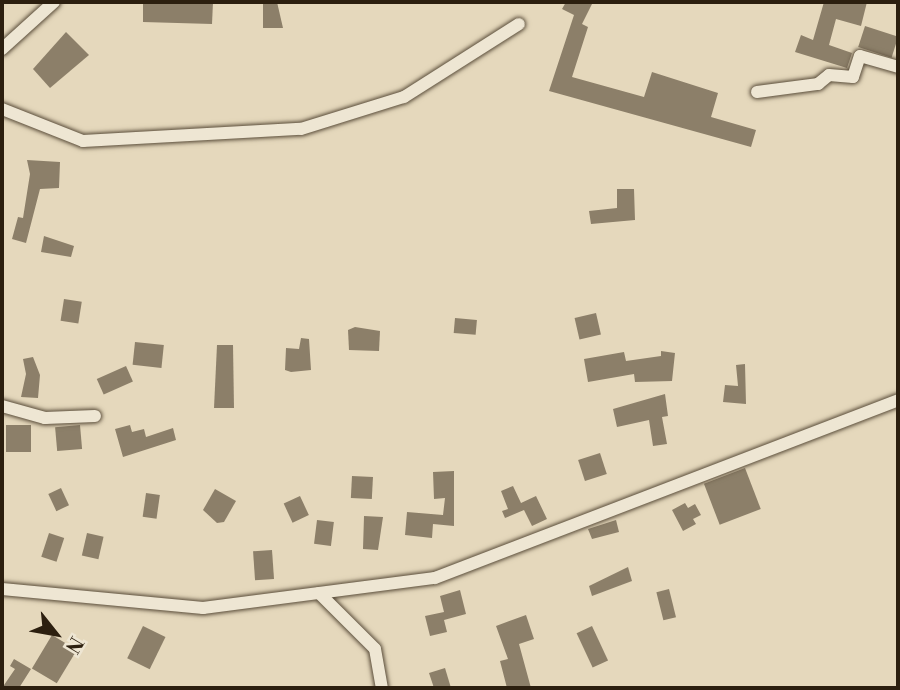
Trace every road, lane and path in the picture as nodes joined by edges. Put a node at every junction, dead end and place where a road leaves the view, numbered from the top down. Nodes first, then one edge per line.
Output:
1 (54, 2) edge
2 (519, 24) dead end
3 (2, 49) edge
4 (898, 66) edge
5 (757, 92) dead end
6 (2, 108) edge
7 (898, 401) edge
8 (2, 406) edge
9 (96, 416) dead end
10 (2, 589) edge
11 (319, 593) junction
12 (382, 688) edge

1 - 3 street
2 - 6 street
4 - 5 street
7 - 11 street
8 - 9 street
10 - 11 street
11 - 12 street

